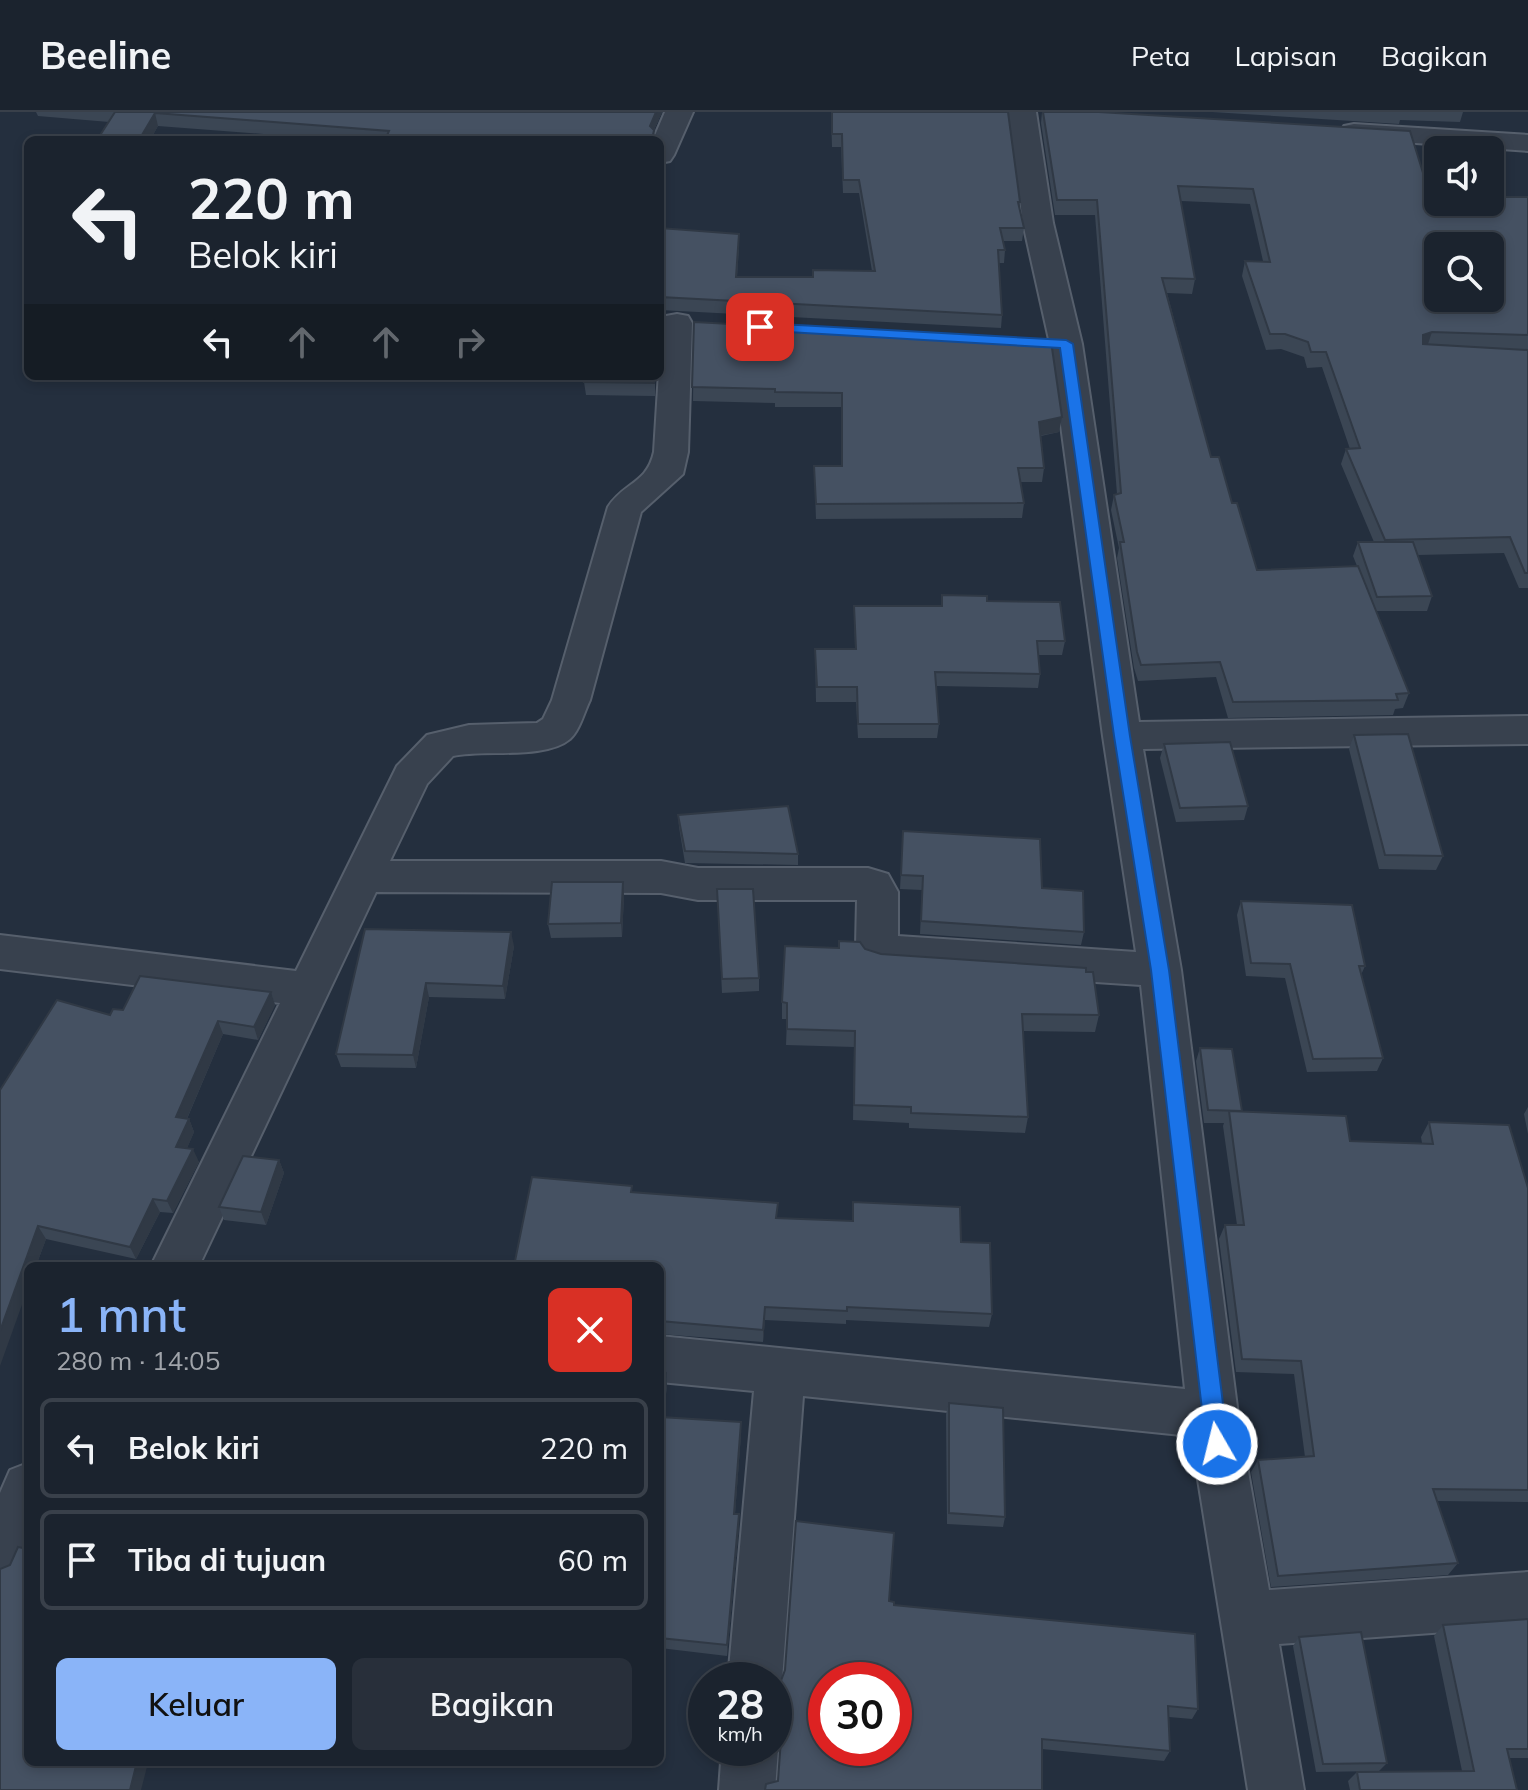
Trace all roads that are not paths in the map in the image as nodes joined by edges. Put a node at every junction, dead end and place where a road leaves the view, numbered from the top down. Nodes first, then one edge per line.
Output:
1 (679, 112) edge
2 (1022, 112) edge
3 (1034, 112) edge
4 (1511, 112) edge
5 (1050, 113) edge
6 (1334, 131) edge
7 (664, 146) edge
8 (1527, 146) edge
9 (682, 323) edge
10 (1528, 730) edge
11 (1122, 736) junction
12 (363, 876) junction
13 (0, 952) edge
14 (1148, 969) junction
15 (309, 990) junction
16 (177, 1262) edge
17 (664, 1359) edge
18 (780, 1372) junction
19 (1200, 1415) junction
20 (17, 1497) edge
21 (0, 1555) edge
22 (1528, 1599) edge
23 (1245, 1619) junction
24 (756, 1662) edge
25 (749, 1766) edge
26 (747, 1790) edge
27 (1276, 1790) edge

1 - 7 street
2 - 11 street
3 - 5 street
4 - 8 street
6 - 8 street
9 - 12 street
10 - 11 street
11 - 14 street
12 - 14 street
12 - 15 street
13 - 15 street
14 - 19 street
15 - 16 street
17 - 18 street
18 - 19 street
18 - 24 street
19 - 23 street
20 - 21 street
22 - 23 street
23 - 27 street
25 - 26 street

